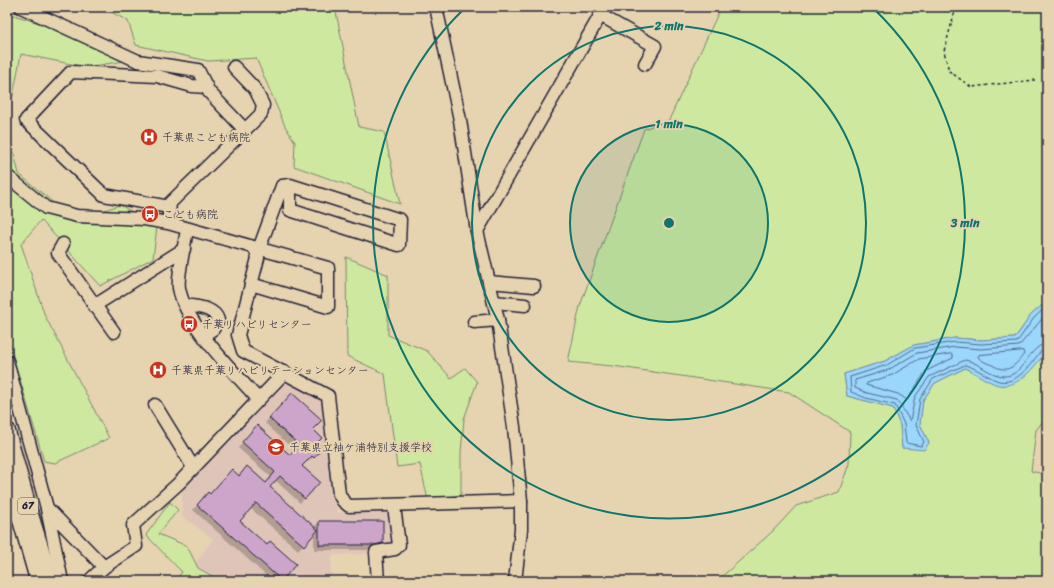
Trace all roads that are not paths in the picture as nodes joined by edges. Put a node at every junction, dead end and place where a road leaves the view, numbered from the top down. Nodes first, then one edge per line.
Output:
1 (21, 7) edge
2 (436, 7) edge
3 (602, 11) edge
4 (645, 64) dead end
5 (234, 68) dead end
6 (206, 87) junction
7 (245, 130) junction
8 (7, 176) edge
9 (290, 185) junction
10 (169, 207) junction
11 (168, 223) junction
12 (187, 230) junction
13 (477, 231) junction
14 (63, 244) dead end
15 (257, 248) junction
16 (184, 249) junction
17 (489, 282) junction
18 (250, 284) junction
19 (534, 286) dead end
20 (494, 302) junction
21 (185, 305) junction
22 (525, 305) dead end
23 (94, 306) junction
24 (498, 320) junction
25 (474, 322) dead end
26 (114, 332) dead end
27 (204, 335) junction
28 (7, 361) edge
29 (285, 372) junction
30 (258, 399) junction
31 (155, 405) dead end
32 (7, 430) edge
33 (193, 467) junction
34 (7, 473) edge
35 (521, 501) junction
36 (394, 506) junction
37 (47, 508) junction
38 (104, 567) junction
39 (38, 581) edge
40 (51, 581) edge
41 (62, 581) edge
42 (89, 581) edge
43 (378, 581) edge
44 (515, 581) edge

1 - 6 street
2 - 13 street
3 - 4 street
3 - 13 street
5 - 7 street
6 - 7 street
6 - 10 street
7 - 10 street
8 - 11 street
9 - 9 street
9 - 15 street
10 - 11 street
11 - 12 street
12 - 15 street
12 - 16 street
13 - 17 street
14 - 23 street
15 - 18 street
15 - 18 street
16 - 21 street
16 - 23 street
17 - 19 street
17 - 20 street
18 - 29 street
20 - 22 street
20 - 24 street
21 - 27 street
21 - 27 street
23 - 26 street
24 - 25 street
24 - 35 street
27 - 30 street
28 - 37 street
29 - 30 street
29 - 36 street
30 - 33 street
31 - 33 street
32 - 40 main road, 67
33 - 38 street
34 - 39 main road, 67
35 - 36 street
35 - 44 street
36 - 43 street
37 - 38 street
37 - 41 street
38 - 42 street

